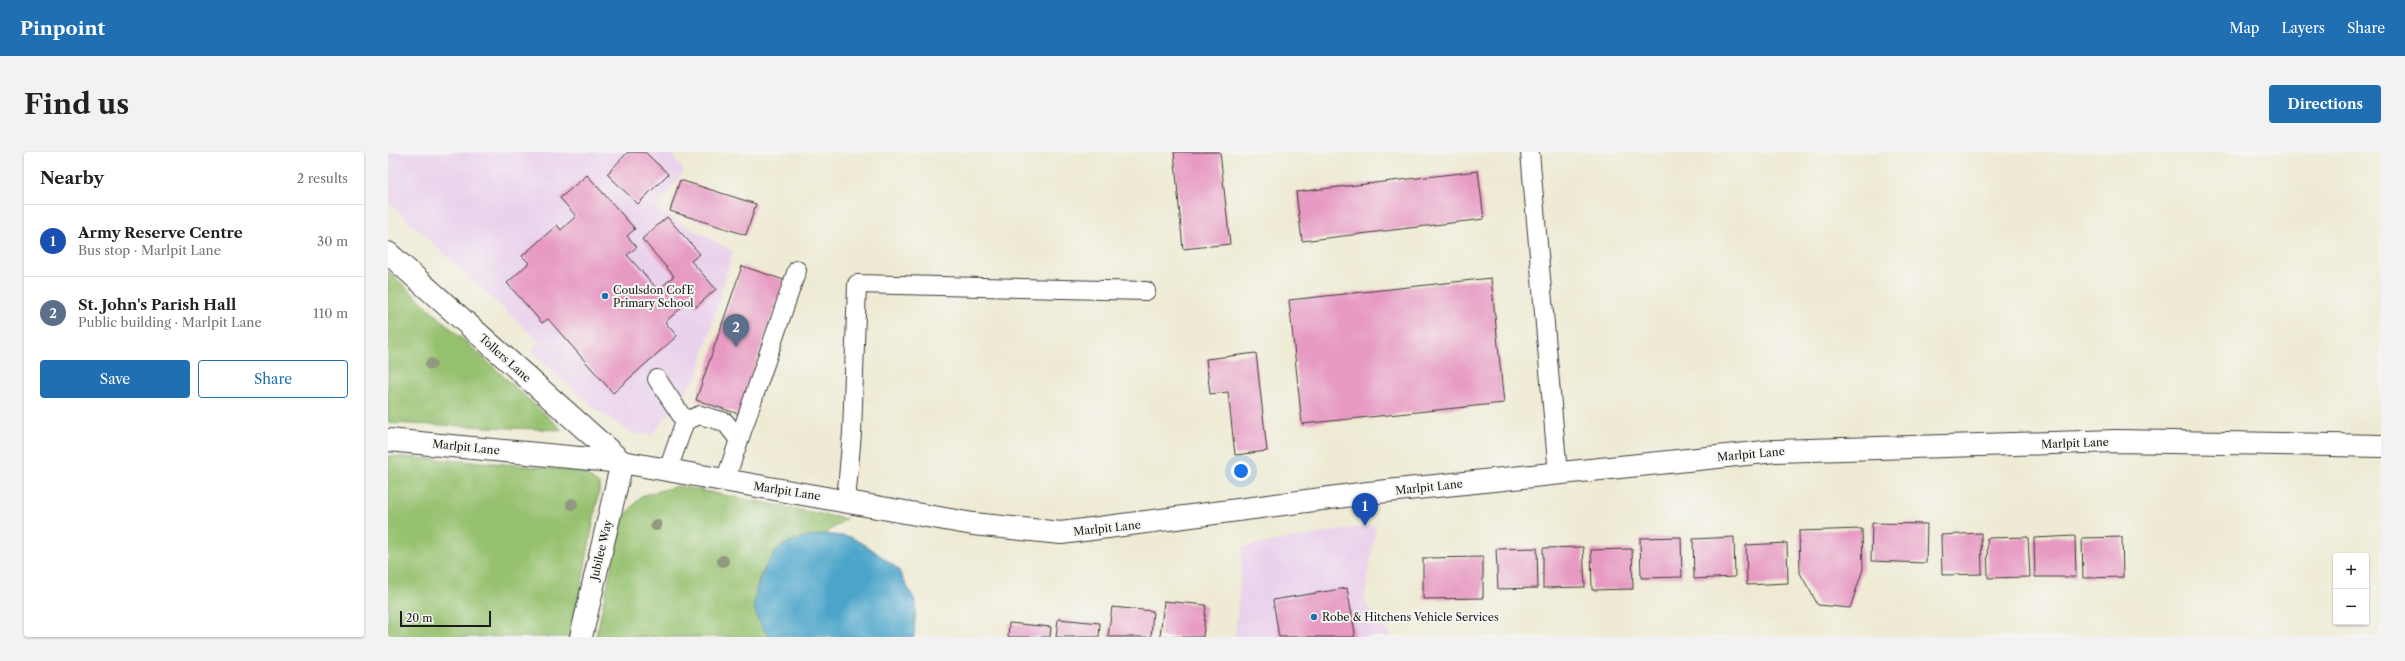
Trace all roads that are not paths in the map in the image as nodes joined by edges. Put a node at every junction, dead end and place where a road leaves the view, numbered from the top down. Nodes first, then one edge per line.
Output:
1 (1530, 152) edge
2 (388, 253) edge
3 (796, 270) dead end
4 (1146, 291) dead end
5 (657, 379) dead end
6 (685, 421) junction
7 (388, 440) edge
8 (739, 440) junction
9 (2381, 446) edge
10 (622, 462) junction
11 (668, 470) junction
12 (1558, 474) junction
13 (725, 481) junction
14 (846, 501) junction
15 (581, 637) edge

1 - 12 lane
2 - 10 main road, Tollers Lane
3 - 8 lane
4 - 14 lane
5 - 6 lane
6 - 8 lane
6 - 11 lane
7 - 10 main road, Marlpit Lane
8 - 13 lane
9 - 12 main road, Marlpit Lane
10 - 11 main road, Marlpit Lane
10 - 15 main road, Jubilee Way
11 - 13 main road, Marlpit Lane
12 - 14 main road, Marlpit Lane
13 - 14 main road, Marlpit Lane

